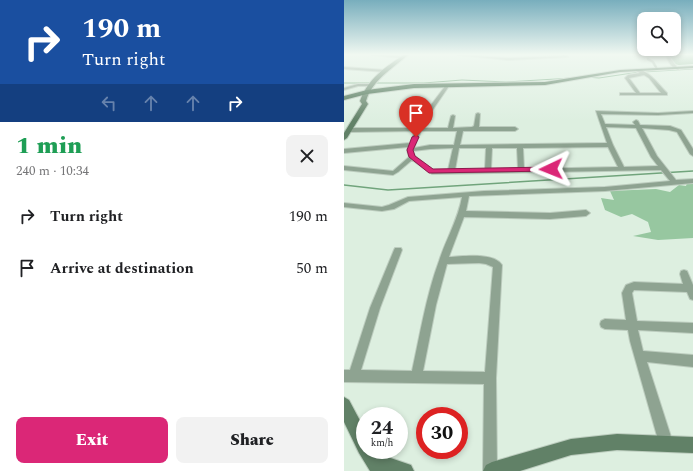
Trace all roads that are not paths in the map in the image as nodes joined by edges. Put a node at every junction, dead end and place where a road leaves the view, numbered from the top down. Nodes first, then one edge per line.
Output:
1 (380, 77) edge
2 (599, 77) edge
3 (628, 77) edge
4 (646, 77) edge
5 (373, 84) junction
6 (447, 86) junction
7 (344, 89) edge
8 (622, 94) dead end
9 (639, 94) junction
10 (365, 96) junction
11 (344, 98) edge
12 (632, 112) junction
13 (693, 112) edge
14 (478, 114) dead end
15 (453, 116) dead end
16 (603, 125) junction
17 (638, 125) junction
18 (450, 129) junction
19 (476, 129) junction
20 (516, 129) dead end
21 (350, 130) junction
22 (460, 130) junction
23 (420, 131) junction
24 (344, 137) edge
25 (610, 145) junction
26 (520, 146) junction
27 (411, 147) junction
28 (456, 147) junction
29 (489, 147) junction
30 (344, 151) edge
31 (693, 154) edge
32 (412, 157) junction
33 (344, 168) edge
34 (622, 169) junction
35 (521, 170) junction
36 (488, 171) junction
37 (451, 172) junction
38 (667, 172) junction
39 (693, 182) edge
40 (676, 183) junction
41 (466, 194) junction
42 (344, 205) edge
43 (586, 213) dead end
44 (463, 214) junction
45 (398, 250) dead end
46 (443, 261) junction
47 (684, 274) dead end
48 (692, 292) edge
49 (605, 324) dead end
50 (632, 325) junction
51 (693, 328) edge
52 (640, 356) junction
53 (693, 361) edge
54 (349, 376) edge
55 (416, 377) junction
56 (490, 378) junction
57 (345, 408) edge
58 (356, 429) edge
59 (666, 443) junction
60 (693, 445) edge
61 (374, 461) edge
62 (405, 471) edge
63 (491, 471) edge

1 - 5 main road
2 - 6 main road
3 - 9 street
4 - 9 street
5 - 7 street
5 - 10 main road
6 - 10 main road
6 - 23 street
8 - 9 street
10 - 11 main road
10 - 21 main road
10 - 24 main road
12 - 13 street
12 - 16 street
12 - 17 street
14 - 19 street
15 - 18 street
16 - 17 street
16 - 25 street
17 - 31 street
17 - 38 street
18 - 22 street
18 - 23 street
19 - 20 street
19 - 22 street
21 - 23 street
21 - 24 main road
22 - 28 street
23 - 27 street
25 - 26 street
25 - 34 street
26 - 29 street
26 - 35 street
27 - 28 street
27 - 30 street
27 - 32 street
28 - 29 street
28 - 37 street
29 - 36 street
32 - 33 street
32 - 37 street
34 - 35 street
34 - 38 street
35 - 36 street
36 - 37 street
38 - 40 street
39 - 40 street
40 - 41 street
41 - 42 street
41 - 44 street
43 - 44 street
44 - 46 street
45 - 54 street
46 - 55 street
46 - 56 street
47 - 48 street
48 - 50 street
49 - 50 street
50 - 51 street
50 - 52 street
52 - 53 street
52 - 59 street
54 - 55 street
55 - 56 street
56 - 63 street
57 - 58 main road
59 - 60 main road
59 - 63 main road
61 - 62 main road

